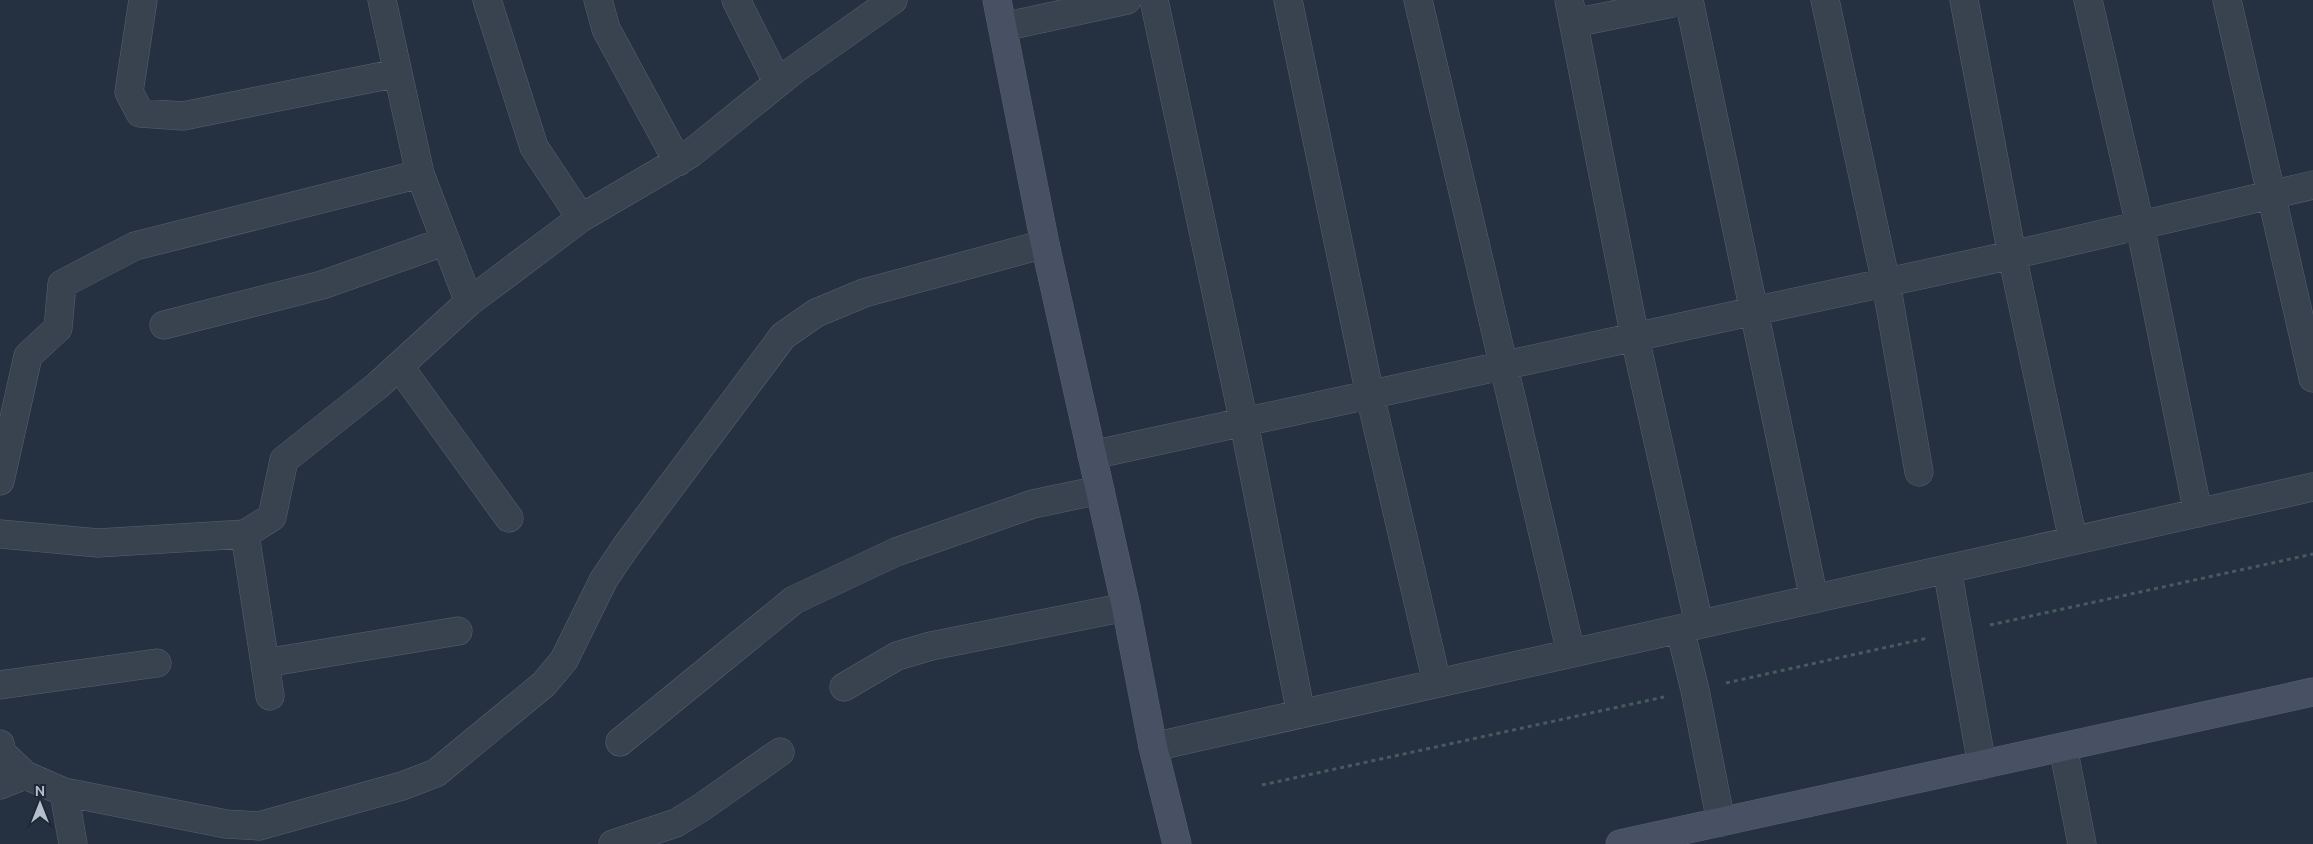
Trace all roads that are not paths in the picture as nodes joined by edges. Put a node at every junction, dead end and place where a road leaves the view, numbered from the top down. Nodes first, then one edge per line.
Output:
1 (143, 0) edge
2 (382, 0) edge
3 (486, 0) edge
4 (598, 0) edge
5 (736, 0) edge
6 (893, 0) edge
7 (997, 0) edge
8 (1127, 0) edge
9 (1154, 0) edge
10 (1288, 0) edge
11 (1418, 0) edge
12 (1688, 0) edge
13 (1825, 0) edge
14 (1964, 0) edge
15 (2088, 0) edge
16 (2227, 0) edge
17 (1572, 12) edge
18 (1003, 27) junction
19 (398, 73) junction
20 (778, 84) junction
21 (678, 162) junction
22 (420, 174) junction
23 (2313, 185) edge
24 (2272, 195) junction
25 (581, 218) junction
26 (2140, 226) junction
27 (446, 241) junction
28 (1045, 244) junction
29 (2012, 255) junction
30 (1886, 283) junction
31 (469, 302) junction
32 (1754, 312) junction
33 (164, 325) dead end
34 (1635, 338) junction
35 (399, 366) junction
36 (1502, 366) junction
37 (2313, 378) edge
38 (1370, 395) junction
39 (1244, 423) junction
40 (1092, 455) junction
41 (1919, 472) dead end
42 (0, 481) edge
43 (2313, 487) edge
44 (1100, 490) junction
45 (2198, 513) junction
46 (510, 518) dead end
47 (0, 534) edge
48 (245, 534) junction
49 (2073, 540) junction
50 (1947, 569) junction
51 (1814, 599) junction
52 (1126, 607) junction
53 (1689, 627) junction
54 (458, 631) dead end
55 (1571, 653) junction
56 (157, 663) dead end
57 (265, 663) junction
58 (1437, 683) junction
59 (0, 686) edge
60 (844, 686) dead end
61 (2313, 692) edge
62 (270, 696) dead end
63 (1301, 714) junction
64 (620, 742) dead end
65 (0, 744) edge
66 (1153, 747) junction
67 (2063, 747) junction
68 (780, 752) dead end
69 (1982, 765) junction
70 (26, 775) junction
71 (0, 784) edge
72 (64, 792) junction
73 (282, 819) junction
74 (1721, 822) junction
75 (73, 844) edge
76 (271, 844) edge
77 (613, 844) edge
78 (1177, 844) edge
79 (1620, 844) edge
80 (2082, 844) edge

1 - 19 street
2 - 19 street
3 - 25 street
4 - 21 street
5 - 20 street
6 - 20 street
7 - 18 street
8 - 18 street
9 - 39 street
10 - 38 street
11 - 36 street
12 - 17 street
12 - 32 street
13 - 30 street
14 - 29 street
15 - 26 street
16 - 24 street
17 - 34 street
18 - 28 street
19 - 22 street
20 - 21 street
21 - 25 street
22 - 27 street
22 - 42 street
23 - 24 street
24 - 26 street
24 - 37 street
25 - 31 street
26 - 29 street
26 - 45 street
27 - 31 street
27 - 33 street
28 - 40 street
28 - 73 street
29 - 30 street
29 - 49 street
30 - 32 street
30 - 41 street
31 - 35 street
32 - 34 street
32 - 51 street
34 - 36 street
34 - 53 street
35 - 46 street
35 - 48 street
36 - 38 street
36 - 55 street
38 - 39 street
38 - 58 street
39 - 40 street
39 - 63 street
40 - 44 street
43 - 45 street
44 - 52 street
44 - 64 street
45 - 49 street
47 - 48 street
48 - 57 street
49 - 50 street
50 - 51 street
50 - 69 street
51 - 53 street
52 - 60 street
52 - 66 street
53 - 55 street
53 - 74 street
54 - 57 street
55 - 58 street
56 - 59 street
57 - 62 street
58 - 63 street
61 - 67 street
63 - 66 street
65 - 70 street
66 - 78 street
67 - 69 street
67 - 80 street
68 - 77 street
69 - 74 street
70 - 71 street
70 - 72 street
72 - 73 street
72 - 75 street
73 - 76 street
74 - 79 street

